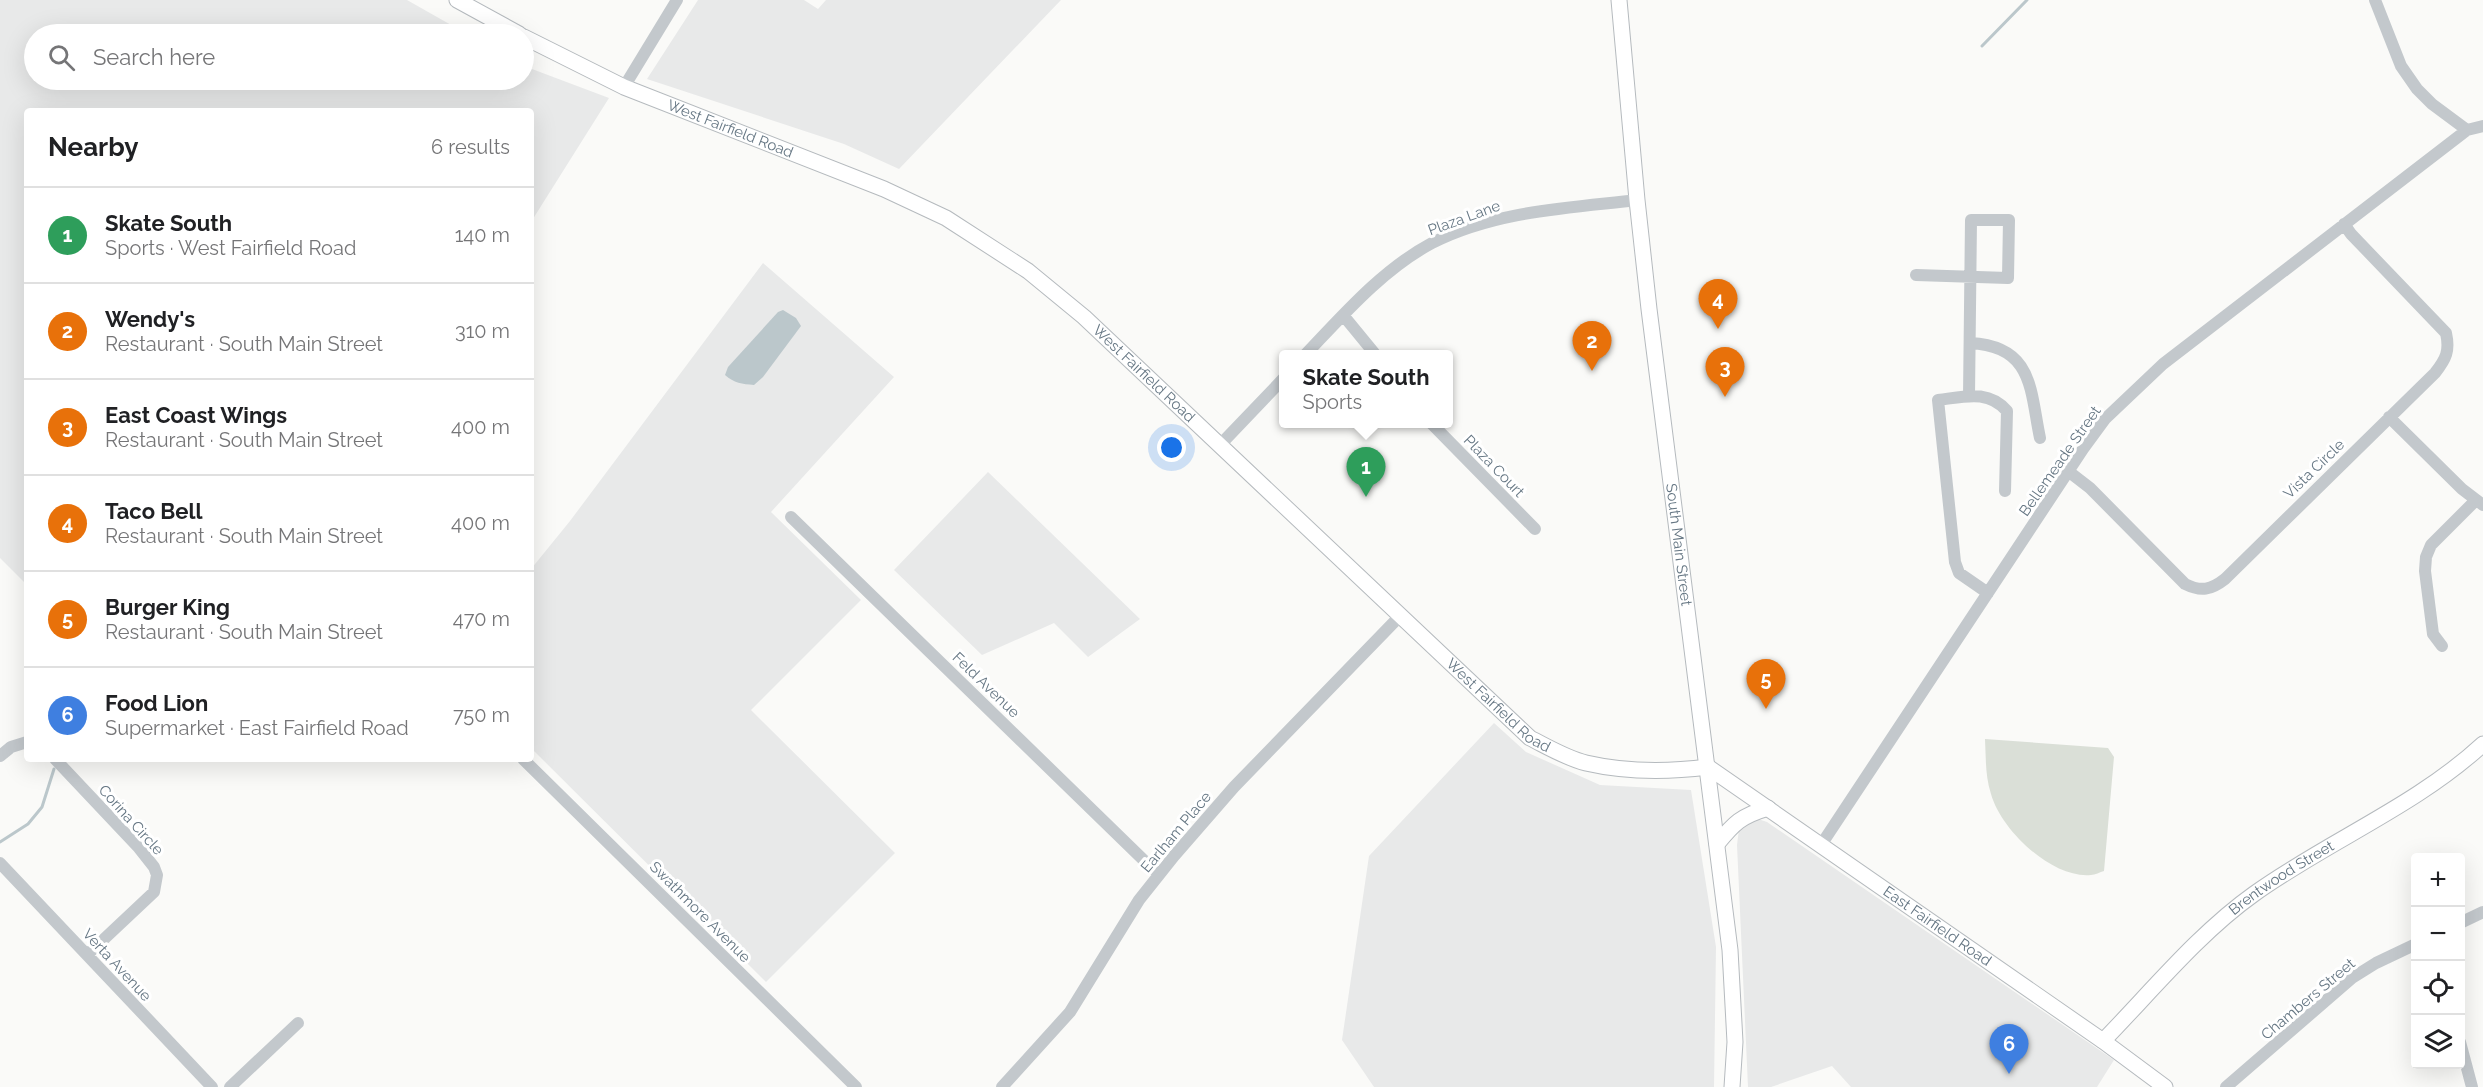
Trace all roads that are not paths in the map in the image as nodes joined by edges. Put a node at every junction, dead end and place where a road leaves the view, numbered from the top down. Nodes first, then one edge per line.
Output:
1 (457, 0) edge
2 (677, 0) edge
3 (1619, 0) edge
4 (2375, 0) edge
5 (501, 24) edge
6 (534, 42) edge
7 (624, 87) junction
8 (2483, 126) edge
9 (2467, 130) junction
10 (1637, 200) junction
11 (2344, 224) junction
12 (1917, 276) dead end
13 (1970, 277) junction
14 (1343, 315) junction
15 (1970, 343) junction
16 (1310, 350) edge
17 (1372, 350) edge
18 (1279, 383) edge
19 (1969, 396) junction
20 (2389, 417) junction
21 (1437, 428) edge
22 (2040, 438) dead end
23 (1220, 445) junction
24 (2068, 471) junction
25 (2005, 491) dead end
26 (2479, 503) edge
27 (791, 517) dead end
28 (1535, 529) dead end
29 (1988, 593) junction
30 (1399, 617) junction
31 (2442, 646) dead end
32 (24, 743) edge
33 (2483, 744) edge
34 (0, 756) edge
35 (58, 762) edge
36 (526, 762) edge
37 (1708, 767) junction
38 (1768, 808) junction
39 (1717, 844) junction
40 (1821, 845) junction
41 (0, 863) edge
42 (1159, 874) junction
43 (2483, 912) edge
44 (2465, 921) edge
45 (2411, 946) edge
46 (87, 955) junction
47 (298, 1023) dead end
48 (2103, 1041) junction
49 (2465, 1061) edge
50 (212, 1087) edge
51 (230, 1087) edge
52 (856, 1087) edge
53 (1002, 1087) edge
54 (1732, 1087) edge
55 (2165, 1087) edge
56 (2226, 1087) edge
57 (2472, 1087) edge

1 - 5 main road
2 - 7 street
3 - 10 main road, South Main Street
4 - 9 street
6 - 7 main road, West Fairfield Road
7 - 23 main road, West Fairfield Road
8 - 9 street
9 - 11 street, Bellemeade Street
10 - 14 street, Plaza Lane
10 - 37 main road, South Main Street
11 - 20 street, Vista Circle
11 - 24 street, Bellemeade Street
12 - 13 street
13 - 13 street
13 - 15 street
14 - 16 street, Plaza Lane
14 - 17 street
15 - 19 street
15 - 22 street
18 - 23 street
19 - 25 street
19 - 29 street
20 - 24 street, Vista Circle
20 - 26 street
21 - 28 street, Plaza Court
23 - 30 main road, West Fairfield Road
24 - 29 street, Bellemeade Street
26 - 31 street
27 - 42 street, Feld Avenue
29 - 40 street, Bellemeade Street
30 - 37 main road, West Fairfield Road
30 - 42 street, Earlham Place
32 - 34 street
33 - 48 main road, Brentwood Street
35 - 46 street, Corina Circle
36 - 52 street, Swathmore Avenue
37 - 38 main road, East Fairfield Road
37 - 39 main road, South Main Street
38 - 39 main road
38 - 40 main road, East Fairfield Road
39 - 54 main road, South Main Street
40 - 48 main road, East Fairfield Road
41 - 46 street, Verta Avenue
42 - 53 street, Earlham Place
43 - 44 street
45 - 56 street, Chambers Street
46 - 50 street, Verta Avenue
47 - 51 street
48 - 55 main road, East Fairfield Road
49 - 57 street

